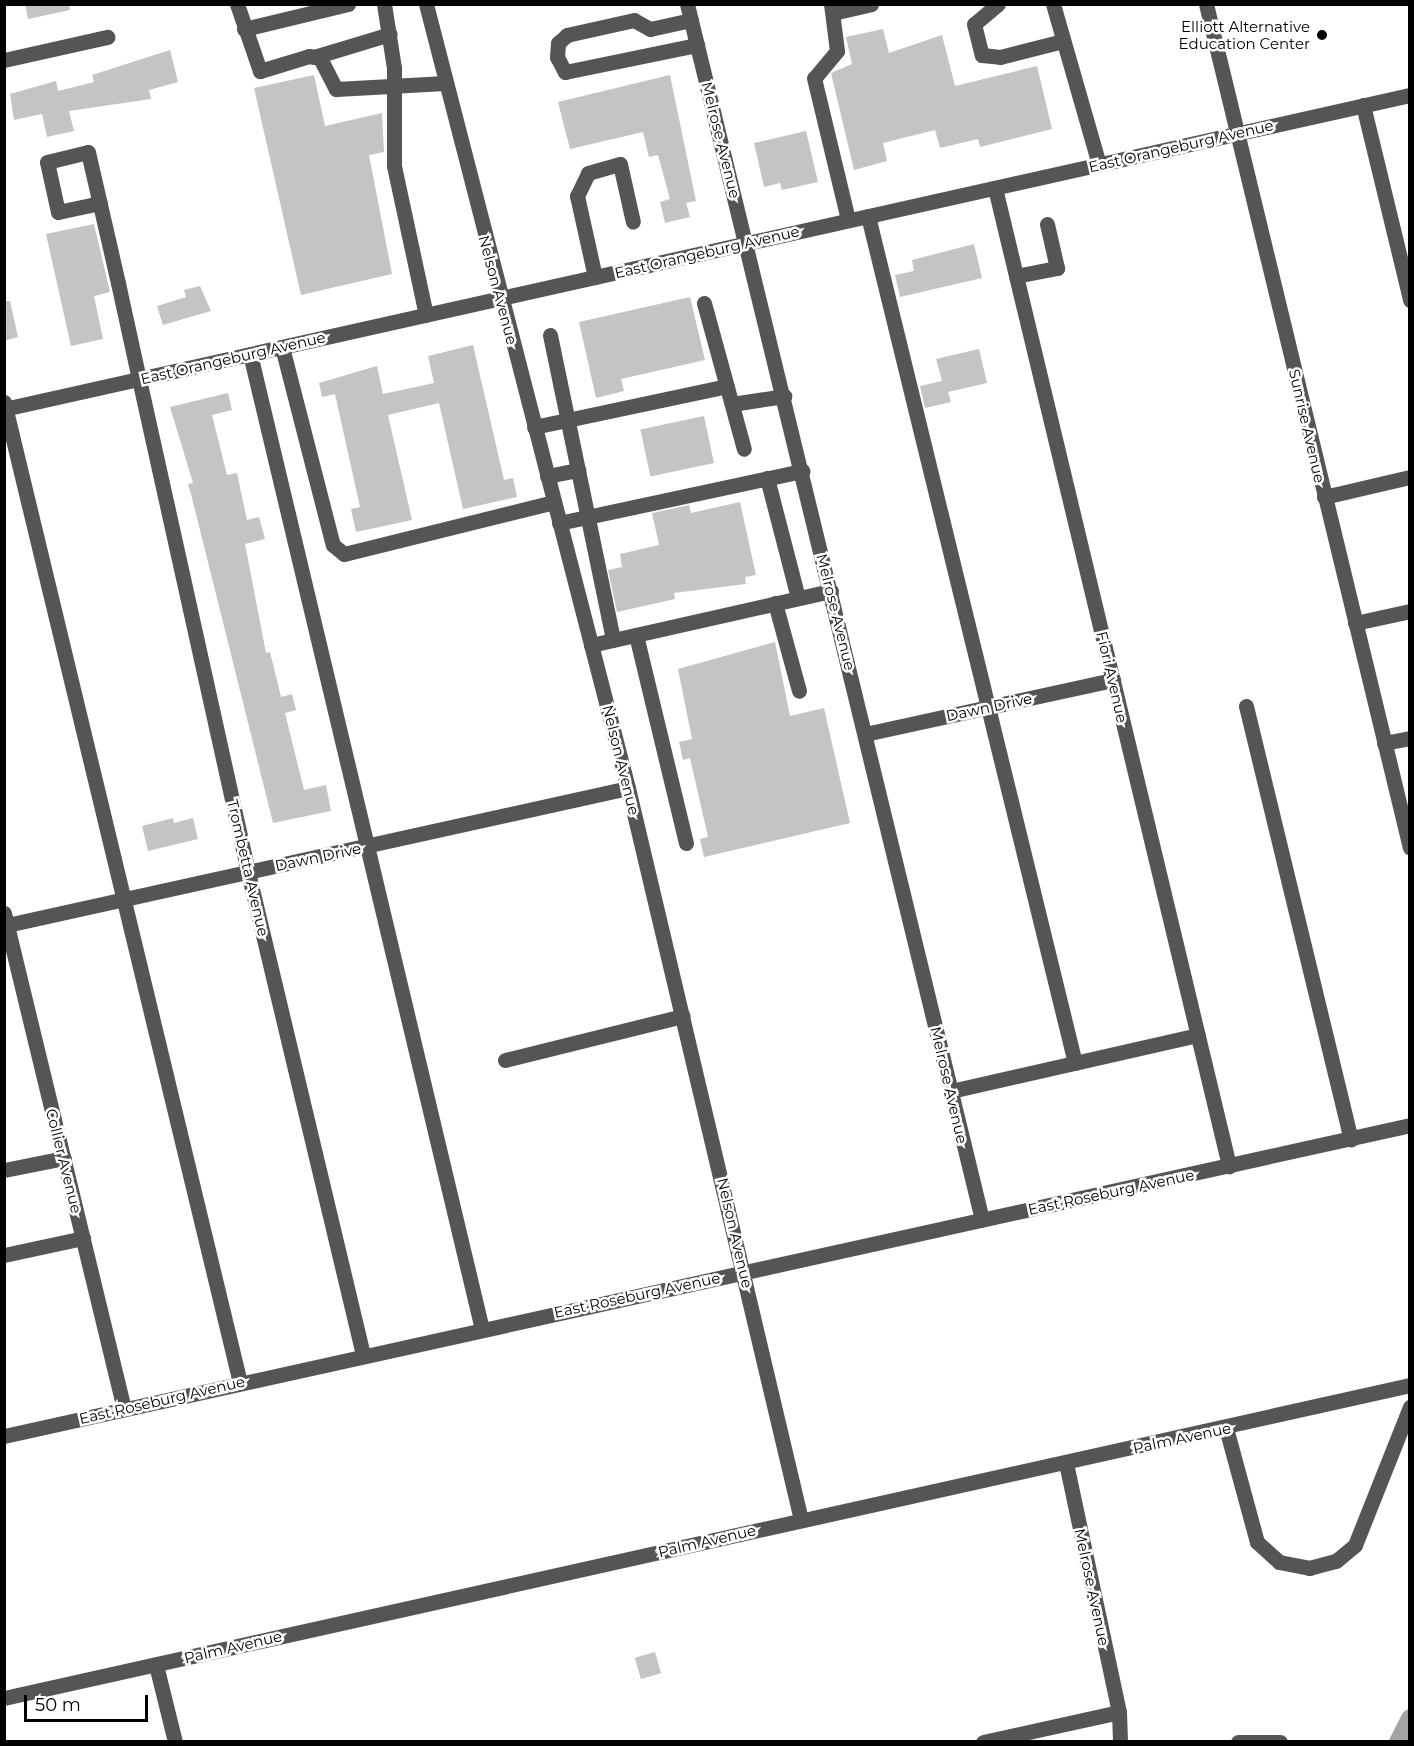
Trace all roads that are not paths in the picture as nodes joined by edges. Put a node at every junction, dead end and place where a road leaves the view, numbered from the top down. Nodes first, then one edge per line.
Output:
1 (237, 4) edge
2 (348, 4) edge
3 (384, 4) edge
4 (426, 4) edge
5 (687, 4) edge
6 (871, 4) edge
7 (998, 4) edge
8 (1053, 4) edge
9 (1206, 4) edge
10 (832, 9) edge
11 (691, 20) junction
12 (244, 29) junction
13 (650, 29) junction
14 (390, 34) junction
15 (107, 37) dead end
16 (1064, 41) junction
17 (697, 45) junction
18 (656, 54) junction
19 (314, 57) junction
20 (4, 60) edge
21 (393, 82) junction
22 (445, 83) junction
23 (1410, 95) edge
24 (1363, 105) junction
25 (1237, 133) junction
26 (1099, 164) junction
27 (995, 188) junction
28 (100, 203) dead end
29 (867, 216) junction
30 (848, 220) junction
31 (633, 222) dead end
32 (1047, 224) dead end
33 (747, 242) junction
34 (596, 276) junction
35 (1016, 276) junction
36 (501, 298) junction
37 (1410, 300) edge
38 (704, 303) dead end
39 (426, 315) junction
40 (550, 335) dead end
41 (282, 347) junction
42 (250, 354) junction
43 (140, 379) junction
44 (727, 386) junction
45 (784, 396) junction
46 (732, 404) junction
47 (5, 406) edge
48 (568, 420) junction
49 (534, 427) junction
50 (744, 449) dead end
51 (578, 470) junction
52 (802, 471) junction
53 (547, 476) junction
54 (1410, 477) edge
55 (767, 478) junction
56 (1324, 497) junction
57 (554, 502) junction
58 (586, 518) junction
59 (559, 523) junction
60 (831, 591) junction
61 (798, 598) junction
62 (775, 603) junction
63 (1410, 611) edge
64 (1355, 623) junction
65 (636, 635) junction
66 (613, 640) junction
67 (591, 645) junction
68 (1113, 680) junction
69 (799, 691) dead end
70 (1246, 706) dead end
71 (987, 707) junction
72 (865, 734) junction
73 (1410, 738) edge
74 (1384, 743) junction
75 (628, 788) junction
76 (686, 843) dead end
77 (366, 846) junction
78 (1410, 848) edge
79 (248, 872) junction
80 (125, 899) junction
81 (6, 919) edge
82 (683, 1016) junction
83 (1198, 1035) junction
84 (505, 1060) dead end
85 (1075, 1063) junction
86 (951, 1091) junction
87 (1410, 1125) edge
88 (1351, 1139) junction
89 (64, 1158) junction
90 (1229, 1166) junction
91 (4, 1170) edge
92 (982, 1220) junction
93 (83, 1238) junction
94 (4, 1255) edge
95 (745, 1272) junction
96 (482, 1329) junction
97 (363, 1355) junction
98 (240, 1383) junction
99 (1410, 1385) edge
100 (1410, 1407) edge
101 (123, 1409) junction
102 (1226, 1428) junction
103 (4, 1436) edge
104 (1066, 1463) junction
105 (801, 1520) junction
106 (156, 1665) junction
107 (4, 1698) edge
108 (1119, 1712) junction
109 (175, 1742) edge
110 (983, 1742) edge
111 (1120, 1742) edge
112 (1238, 1742) edge
113 (1280, 1742) edge

1 - 12 street
2 - 12 street
3 - 14 street
4 - 22 street, Nelson Avenue
5 - 11 street, Melrose Avenue
6 - 10 street
7 - 16 street
8 - 16 street
9 - 25 street, Sunrise Avenue
10 - 30 street
11 - 13 street
11 - 17 street, Melrose Avenue
12 - 19 street
13 - 18 street
13 - 18 street
14 - 19 street
14 - 21 street
15 - 20 street
16 - 26 street
17 - 18 street
17 - 33 street, Melrose Avenue
19 - 21 street
21 - 22 street
21 - 39 street
22 - 36 street, Nelson Avenue
23 - 24 street, East Orangeburg Avenue
24 - 25 street, East Orangeburg Avenue
24 - 37 street
25 - 26 street, East Orangeburg Avenue
25 - 56 street, Sunrise Avenue
26 - 27 street, East Orangeburg Avenue
27 - 29 street, East Orangeburg Avenue
27 - 35 street, Fiori Avenue
28 - 43 street, Trombetta Avenue
29 - 30 street, East Orangeburg Avenue
29 - 71 street
30 - 33 street, East Orangeburg Avenue
31 - 34 street
32 - 35 street
33 - 34 street, East Orangeburg Avenue
33 - 45 street, Melrose Avenue
34 - 36 street, East Orangeburg Avenue
35 - 68 street, Fiori Avenue
36 - 39 street, East Orangeburg Avenue
36 - 49 street, Nelson Avenue
38 - 44 street
39 - 41 street, East Orangeburg Avenue
40 - 48 street
41 - 42 street, East Orangeburg Avenue
41 - 57 street
42 - 43 street, East Orangeburg Avenue
42 - 77 street
43 - 47 street, East Orangeburg Avenue
43 - 79 street, Trombetta Avenue
44 - 46 street
44 - 48 street
45 - 46 street
45 - 52 street, Melrose Avenue
46 - 50 street
47 - 80 street
48 - 49 street
48 - 51 street
49 - 53 street, Nelson Avenue
51 - 53 street
51 - 58 street
52 - 55 street
52 - 60 street, Melrose Avenue
53 - 57 street, Nelson Avenue
54 - 56 street
55 - 58 street
55 - 61 street
56 - 64 street, Sunrise Avenue
57 - 59 street, Nelson Avenue
58 - 59 street
58 - 66 street
59 - 67 street, Nelson Avenue
60 - 61 street
60 - 72 street, Melrose Avenue
61 - 62 street
62 - 65 street
62 - 69 street
63 - 64 street
64 - 74 street, Sunrise Avenue
65 - 66 street
65 - 76 street
66 - 67 street
67 - 75 street, Nelson Avenue
68 - 71 street, Dawn Drive
68 - 83 street, Fiori Avenue
70 - 88 street
71 - 72 street, Dawn Drive
71 - 85 street
72 - 86 street, Melrose Avenue
73 - 74 street
74 - 78 street, Sunrise Avenue
75 - 77 street, Dawn Drive
75 - 82 street, Nelson Avenue
77 - 79 street, Dawn Drive
77 - 96 street
79 - 80 street, Dawn Drive
79 - 97 street, Trombetta Avenue
80 - 81 street, Dawn Drive
80 - 98 street
81 - 89 street, Collier Avenue
82 - 84 street
82 - 95 street, Nelson Avenue
83 - 85 street
83 - 90 street, Fiori Avenue
85 - 86 street
86 - 92 street, Melrose Avenue
87 - 88 street, East Roseburg Avenue
88 - 90 street, East Roseburg Avenue
89 - 91 street
89 - 93 street, Collier Avenue
90 - 92 street, East Roseburg Avenue
92 - 95 street, East Roseburg Avenue
93 - 94 street
93 - 101 street, Collier Avenue
95 - 96 street, East Roseburg Avenue
95 - 105 street, Nelson Avenue
96 - 97 street, East Roseburg Avenue
97 - 98 street, East Roseburg Avenue
98 - 101 street, East Roseburg Avenue
99 - 102 street, Palm Avenue
100 - 102 street
101 - 103 street, East Roseburg Avenue
102 - 104 street, Palm Avenue
104 - 105 street, Palm Avenue
104 - 108 street, Melrose Avenue
105 - 106 street, Palm Avenue
106 - 107 street, Palm Avenue
106 - 109 street
108 - 110 street
108 - 111 street, Melrose Avenue
112 - 113 street

